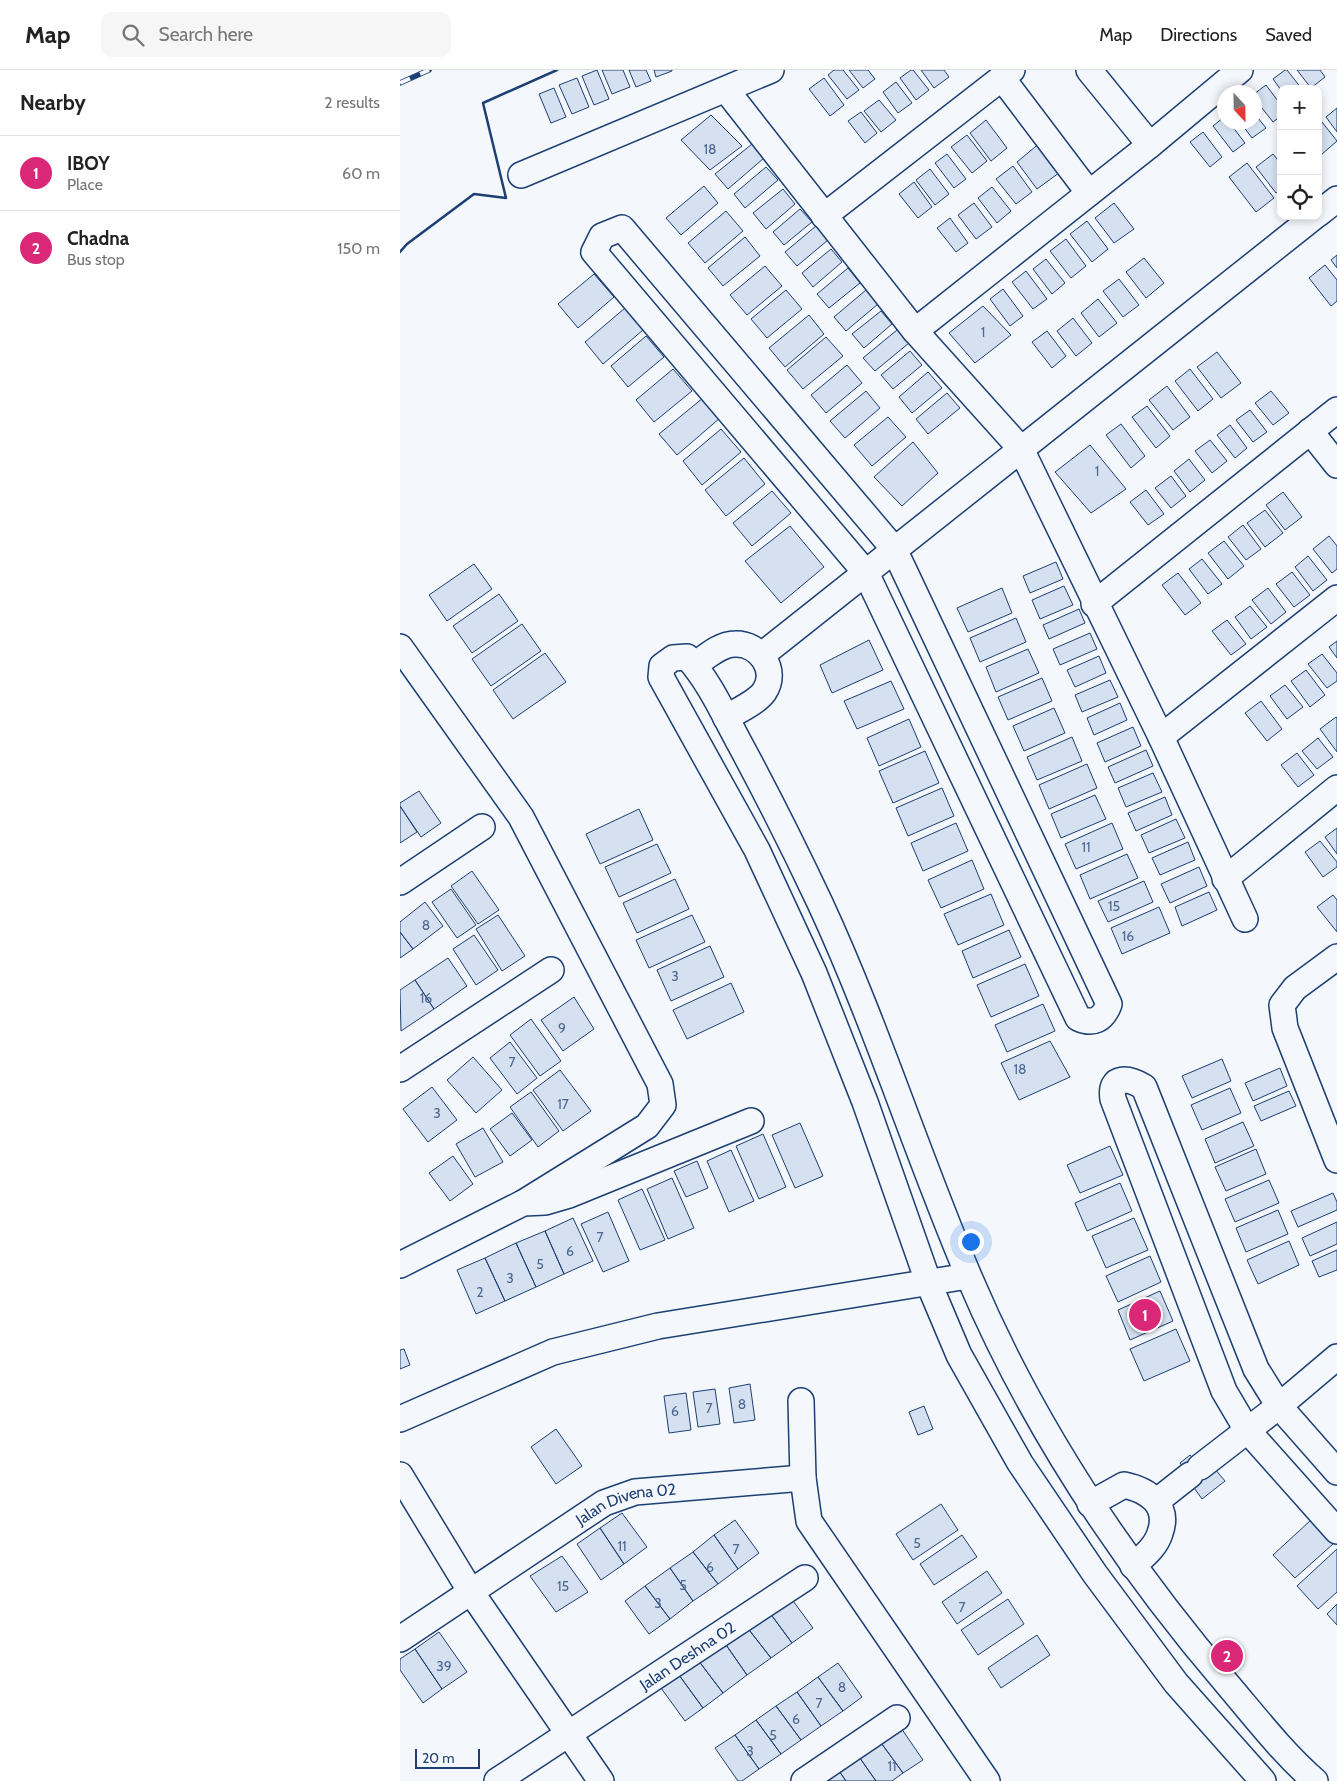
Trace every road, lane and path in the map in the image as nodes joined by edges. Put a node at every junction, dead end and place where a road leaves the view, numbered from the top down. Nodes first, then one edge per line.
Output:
1 (771, 70) edge
2 (1089, 70) edge
3 (1240, 70) edge
4 (1007, 74) edge
5 (727, 90) junction
6 (1150, 145) junction
7 (520, 175) dead end
8 (1089, 193) junction
9 (1337, 199) edge
10 (1322, 211) edge
11 (824, 216) junction
12 (1310, 220) edge
13 (915, 331) junction
14 (1337, 410) edge
15 (1310, 431) junction
16 (1021, 449) junction
17 (1337, 465) edge
18 (894, 549) junction
19 (866, 573) junction
20 (1337, 598) edge
21 (1094, 604) junction
22 (400, 647) edge
23 (762, 655) junction
24 (694, 666) junction
25 (726, 718) junction
26 (1161, 737) junction
27 (1337, 788) edge
28 (482, 827) dead end
29 (1225, 879) junction
30 (400, 882) edge
31 (1245, 920) dead end
32 (1337, 957) edge
33 (551, 970) dead end
34 (400, 1069) edge
35 (751, 1122) dead end
36 (1335, 1150) edge
37 (523, 1203) junction
38 (400, 1266) edge
39 (968, 1276) junction
40 (929, 1284) junction
41 (1337, 1357) edge
42 (801, 1401) dead end
43 (1279, 1406) junction
44 (400, 1418) edge
45 (1247, 1430) junction
46 (1337, 1472) edge
47 (400, 1475) edge
48 (803, 1478) junction
49 (1157, 1501) junction
50 (1090, 1504) junction
51 (1337, 1531) edge
52 (1133, 1566) junction
53 (805, 1578) dead end
54 (471, 1592) junction
55 (400, 1639) edge
56 (897, 1718) dead end
57 (570, 1734) junction
58 (498, 1781) edge
59 (601, 1781) edge
60 (804, 1781) edge
61 (987, 1781) edge
62 (1263, 1781) edge
63 (1315, 1781) edge

1 - 5 street
2 - 6 street
3 - 6 street
4 - 8 street
4 - 11 street
5 - 7 street
5 - 11 street
6 - 8 street
8 - 13 street
9 - 10 street
11 - 13 street
12 - 16 street
13 - 16 street
14 - 15 street
15 - 17 street
15 - 21 street
16 - 18 street
16 - 21 street
18 - 19 street
18 - 19 street
18 - 19 street
19 - 23 street
20 - 26 street
21 - 26 street
22 - 37 street
23 - 24 street
23 - 25 street
24 - 25 street
24 - 40 street
25 - 39 street
26 - 29 street
27 - 29 street
28 - 30 street
29 - 31 street
32 - 36 street
33 - 34 street
35 - 37 street
37 - 38 street
39 - 40 street
39 - 50 street
40 - 44 street
40 - 62 street
41 - 43 street
42 - 48 street
43 - 45 street
43 - 45 street
43 - 46 street
45 - 49 street
45 - 51 street
47 - 54 street
48 - 54 street, Jalan Divena 02
48 - 61 street
49 - 50 street
49 - 52 street
50 - 52 street
52 - 63 street
53 - 57 street, Jalan Deshna 02
54 - 55 street, Jalan Divena 02
54 - 57 street
56 - 60 street
57 - 58 street, Jalan Deshna 02
57 - 59 street

